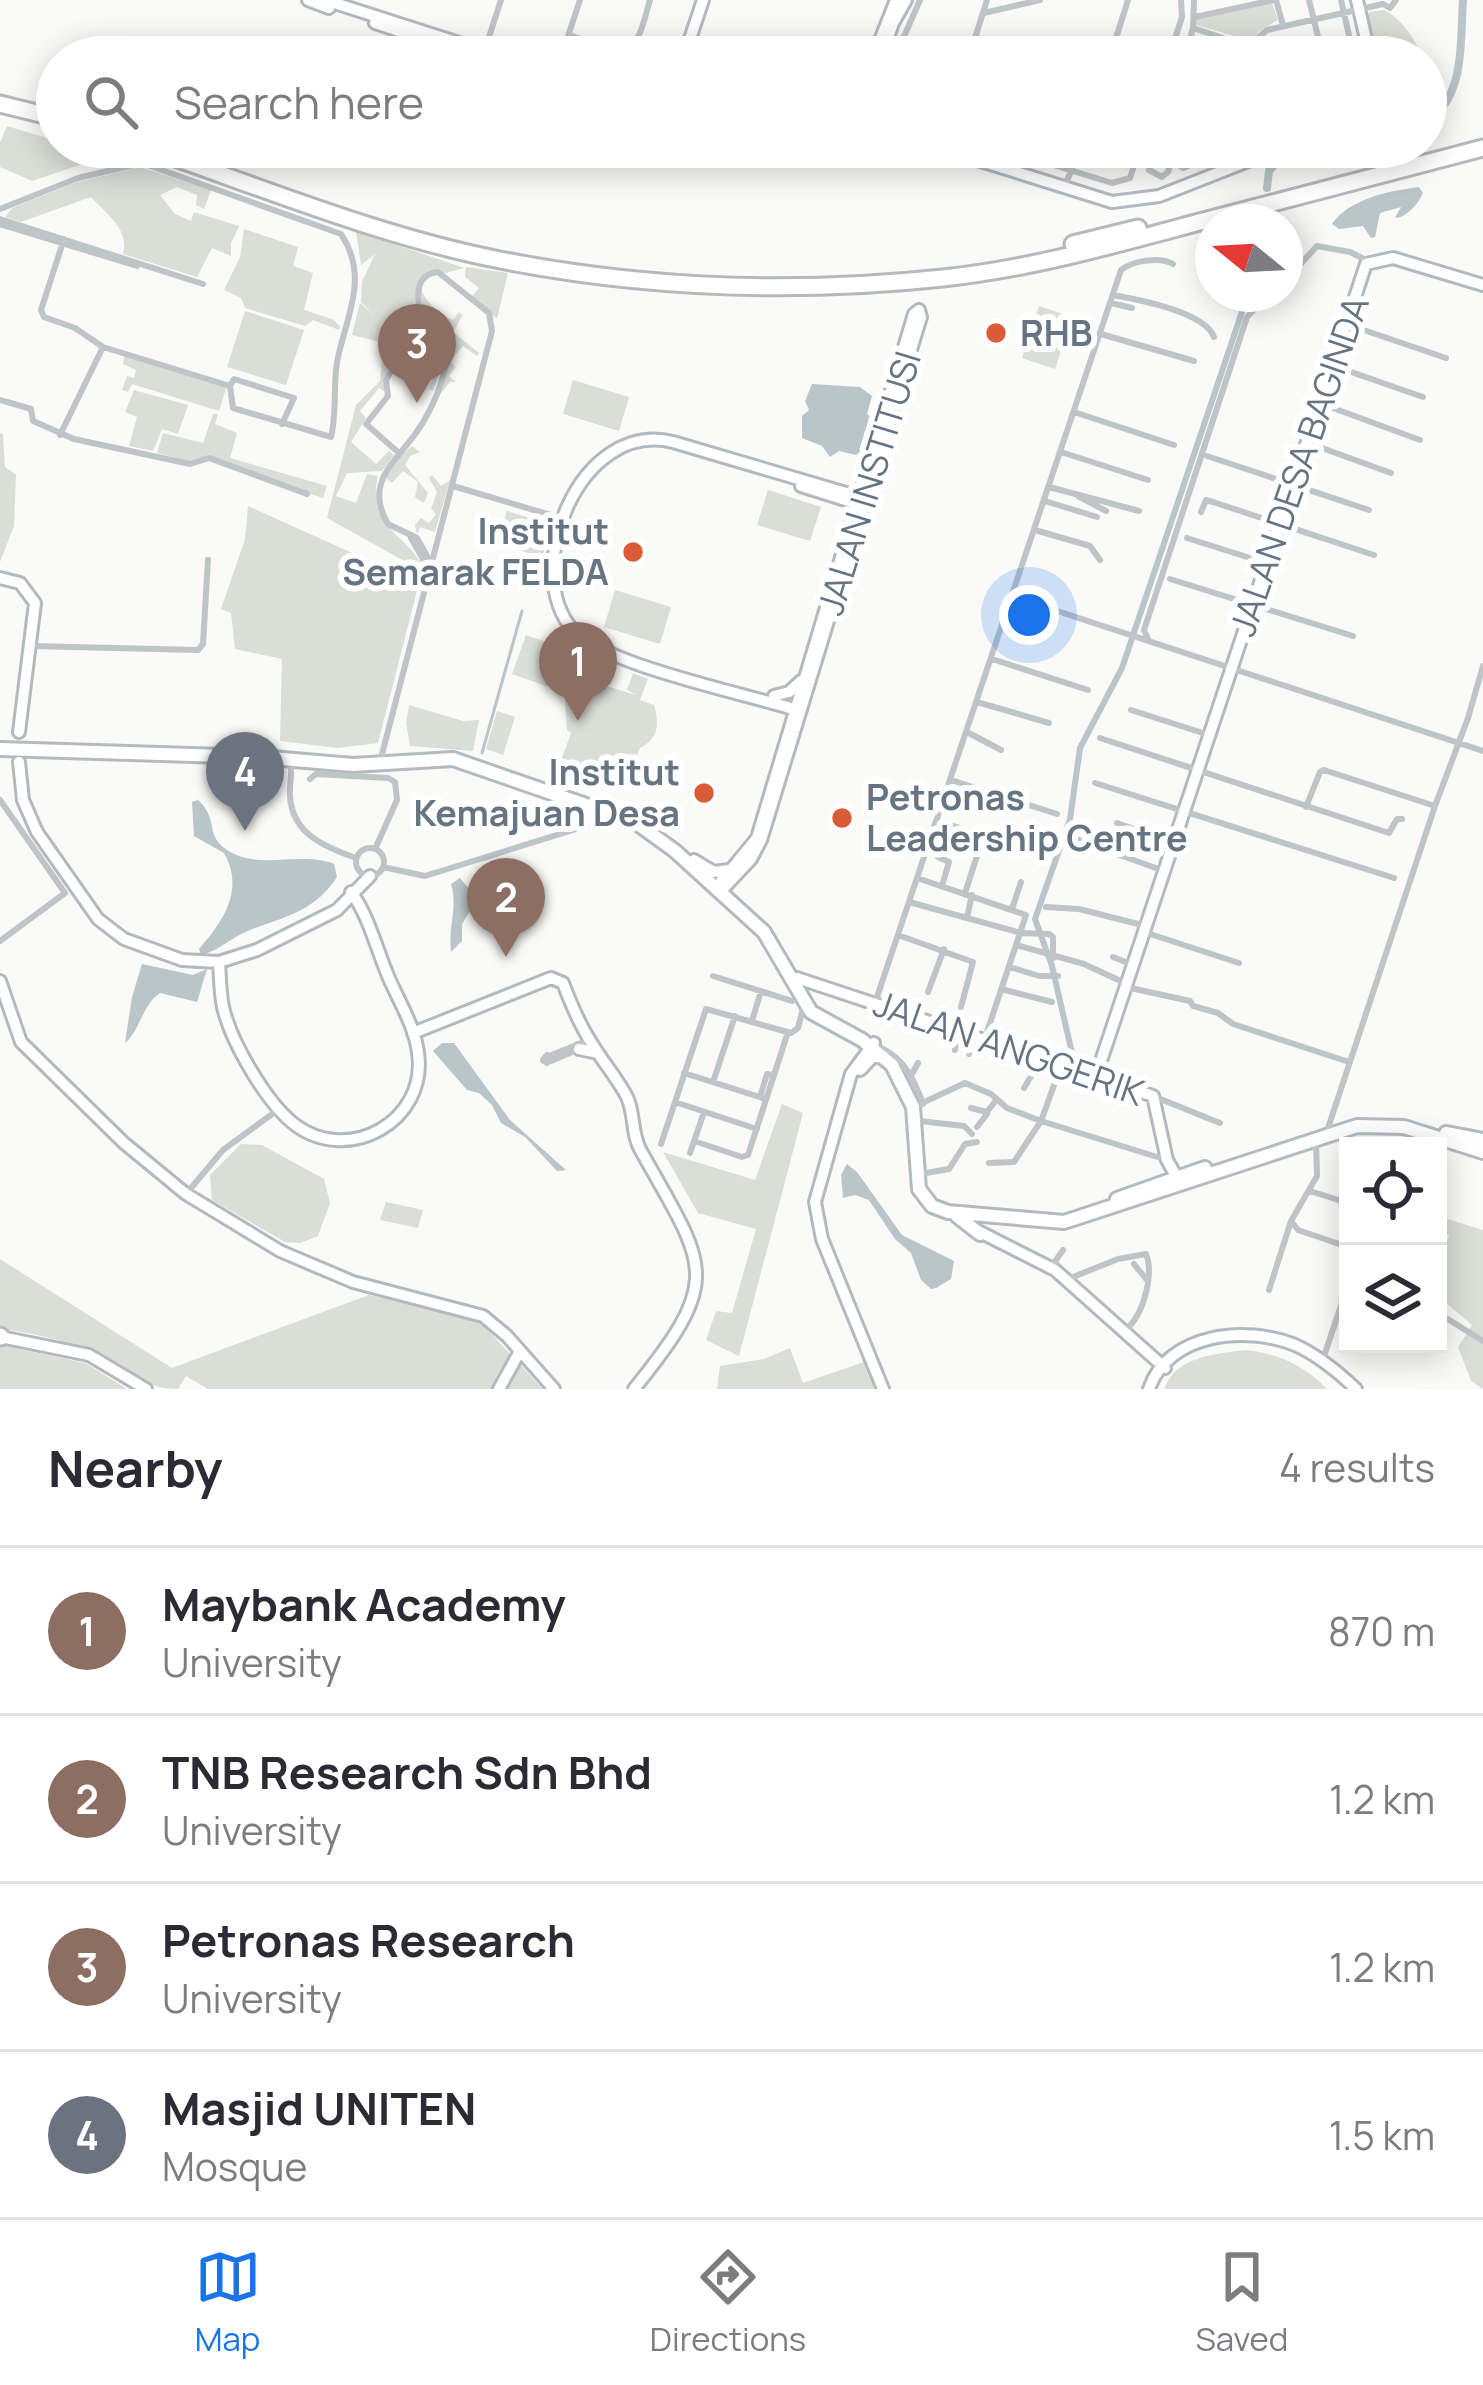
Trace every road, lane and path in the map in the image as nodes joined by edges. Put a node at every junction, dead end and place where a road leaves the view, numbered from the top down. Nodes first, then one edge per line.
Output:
1 (308, 0) edge
2 (325, 0) edge
3 (500, 0) edge
4 (580, 0) edge
5 (650, 0) edge
6 (700, 0) edge
7 (896, 0) edge
8 (906, 0) edge
9 (920, 0) edge
10 (987, 0) edge
11 (1040, 0) edge
12 (1128, 0) edge
13 (1181, 0) edge
14 (1194, 0) edge
15 (1275, 0) edge
16 (1309, 0) edge
17 (1396, 0) edge
18 (1383, 1) edge
19 (1353, 7) edge
20 (984, 13) junction
21 (1195, 17) junction
22 (1313, 17) junction
23 (1283, 25) junction
24 (1193, 28) junction
25 (568, 35) joint
26 (417, 36) edge
27 (438, 36) edge
28 (489, 36) edge
29 (571, 36) edge
30 (638, 36) edge
31 (688, 36) edge
32 (885, 36) edge
33 (888, 36) edge
34 (902, 36) edge
35 (976, 36) edge
36 (1117, 36) edge
37 (1176, 36) edge
38 (1191, 36) edge
39 (1213, 36) edge
40 (1261, 36) edge
41 (1318, 36) edge
42 (1361, 36) edge
43 (0, 100) edge
44 (36, 106) edge
45 (36, 111) edge
46 (1483, 138) edge
47 (1483, 148) edge
48 (1447, 149) edge
49 (1447, 157) edge
50 (121, 168) edge
51 (156, 168) edge
52 (207, 168) edge
53 (233, 168) edge
54 (1018, 168) edge
55 (1026, 168) edge
56 (1040, 168) edge
57 (1073, 168) edge
58 (1130, 168) edge
59 (1204, 168) edge
60 (1380, 168) edge
61 (1401, 168) edge
62 (1068, 181) junction
63 (1271, 200) junction
64 (0, 209) edge
65 (0, 221) edge
66 (63, 242) junction
67 (1303, 261) edge
68 (1367, 263) junction
69 (1173, 264) dead end
70 (1483, 288) edge
71 (1112, 299) junction
72 (1132, 308) dead end
73 (419, 309) junction
74 (1252, 312) edge
75 (1349, 325) junction
76 (1101, 334) junction
77 (1214, 337) dead end
78 (103, 347) junction
79 (1446, 358) dead end
80 (1195, 362) dead end
81 (1334, 366) junction
82 (230, 386) junction
83 (1423, 397) dead end
84 (0, 400) edge
85 (1322, 404) junction
86 (1074, 412) junction
87 (282, 424) junction
88 (60, 434) junction
89 (1420, 440) dead end
90 (1308, 443) junction
91 (1174, 445) dead end
92 (1061, 452) junction
93 (399, 453) junction
94 (1207, 456) dead end
95 (866, 471) junction
96 (1391, 473) dead end
97 (1148, 480) dead end
98 (1294, 484) junction
99 (452, 486) junction
100 (1049, 488) junction
101 (308, 494) dead end
102 (838, 494) junction
103 (1076, 494) junction
104 (860, 500) junction
105 (1045, 501) junction
106 (1369, 510) dead end
107 (1139, 511) dead end
108 (1106, 512) dead end
109 (1201, 512) dead end
110 (1097, 517) dead end
111 (565, 519) junction
112 (1280, 523) junction
113 (850, 526) junction
114 (1035, 530) junction
115 (1187, 538) dead end
116 (1374, 555) dead end
117 (208, 560) dead end
118 (1100, 560) dead end
119 (1266, 563) junction
120 (431, 568) junction
121 (6, 576) edge
122 (1170, 579) dead end
123 (1012, 596) junction
124 (1252, 603) junction
125 (1353, 636) dead end
126 (1146, 640) junction
127 (28, 644) junction
128 (992, 659) junction
129 (1483, 666) edge
130 (1231, 668) junction
131 (805, 676) junction
132 (1088, 690) dead end
133 (774, 699) junction
134 (977, 702) junction
135 (798, 707) junction
136 (1130, 710) dead end
137 (1049, 723) dead end
138 (967, 732) junction
139 (1209, 735) junction
140 (786, 737) junction
141 (1100, 738) dead end
142 (9, 743) edge
143 (1459, 743) junction
144 (1000, 751) dead end
145 (1483, 751) edge
146 (381, 758) junction
147 (284, 760) junction
148 (305, 761) junction
149 (19, 762) dead end
150 (1197, 772) junction
151 (292, 778) junction
152 (310, 779) dead end
153 (951, 780) junction
154 (1095, 783) dead end
155 (0, 800) edge
156 (1435, 806) junction
157 (1306, 807) junction
158 (1183, 813) junction
159 (1057, 814) dead end
160 (594, 815) junction
161 (1402, 819) dead end
162 (937, 821) junction
163 (1117, 823) dead end
164 (1073, 838) dead end
165 (1174, 843) junction
166 (375, 849) junction
167 (1036, 851) dead end
168 (977, 856) dead end
169 (938, 857) dead end
170 (694, 860) junction
171 (383, 867) junction
172 (361, 868) junction
173 (1164, 871) junction
174 (735, 872) junction
175 (917, 878) junction
176 (1394, 878) dead end
177 (1021, 882) dead end
178 (942, 886) junction
179 (723, 889) junction
180 (353, 894) junction
181 (969, 894) junction
182 (909, 902) junction
183 (1046, 907) dead end
184 (1012, 909) junction
185 (338, 910) junction
186 (364, 917) junction
187 (967, 917) junction
188 (1145, 929) junction
189 (1021, 933) junction
190 (898, 935) junction
191 (0, 941) edge
192 (1016, 945) junction
193 (944, 950) junction
194 (1049, 956) junction
195 (1113, 957) dead end
196 (219, 962) junction
197 (1239, 963) dead end
198 (1133, 965) junction
199 (1009, 966) junction
200 (713, 976) dead end
201 (1056, 976) dead end
202 (796, 978) junction
203 (0, 981) edge
204 (1126, 986) junction
205 (1001, 989) junction
206 (761, 991) junction
207 (928, 992) dead end
208 (1052, 1002) dead end
209 (874, 1003) junction
210 (961, 1007) dead end
211 (802, 1008) junction
212 (735, 1016) junction
213 (752, 1021) junction
214 (958, 1029) junction
215 (415, 1032) junction
216 (788, 1032) junction
217 (982, 1037) junction
218 (586, 1047) junction
219 (955, 1050) dead end
220 (872, 1052) junction
221 (969, 1054) dead end
222 (550, 1058) dead end
223 (1042, 1058) junction
224 (1349, 1062) junction
225 (918, 1063) dead end
226 (1061, 1064) junction
227 (684, 1073) junction
228 (911, 1076) junction
229 (1096, 1076) junction
230 (713, 1082) junction
231 (1024, 1088) dead end
232 (1153, 1096) junction
233 (763, 1098) junction
234 (997, 1100) junction
235 (674, 1102) junction
236 (920, 1104) junction
237 (971, 1108) dead end
238 (279, 1109) junction
239 (989, 1111) junction
240 (704, 1112) junction
241 (920, 1120) junction
242 (1041, 1121) junction
243 (1220, 1123) dead end
244 (757, 1130) junction
245 (1324, 1133) junction
246 (976, 1134) junction
247 (694, 1141) junction
248 (1483, 1141) edge
249 (661, 1144) dead end
250 (1483, 1152) edge
251 (690, 1153) dead end
252 (1166, 1160) junction
253 (989, 1163) dead end
254 (1229, 1165) junction
255 (920, 1174) junction
256 (1176, 1176) junction
257 (1310, 1191) junction
258 (187, 1192) junction
259 (1339, 1200) edge
260 (1095, 1208) junction
261 (947, 1212) junction
262 (976, 1216) junction
263 (1292, 1221) junction
264 (1298, 1230) junction
265 (1287, 1234) junction
266 (1345, 1245) edge
267 (1063, 1250) dead end
268 (1054, 1263) junction
269 (1134, 1264) dead end
270 (1073, 1277) junction
271 (1146, 1279) junction
272 (1268, 1290) dead end
273 (1339, 1311) edge
274 (1447, 1319) edge
275 (1130, 1327) junction
276 (0, 1336) edge
277 (1483, 1341) edge
278 (1145, 1346) junction
279 (1188, 1347) junction
280 (521, 1353) junction
281 (1321, 1363) junction
282 (1164, 1365) junction
283 (1152, 1387) edge
284 (136, 1389) edge
285 (146, 1389) edge
286 (501, 1389) edge
287 (554, 1389) edge
288 (634, 1389) edge
289 (883, 1389) edge
290 (1352, 1389) edge

1 - 26 street
2 - 27 street
3 - 28 street
4 - 25 street
5 - 30 street
6 - 31 street
7 - 32 street
8 - 33 street
9 - 34 street
10 - 20 street
11 - 20 street
12 - 36 street
13 - 37 street
14 - 21 street
15 - 21 street
15 - 23 street
16 - 22 street
17 - 18 street
18 - 19 street
19 - 22 street
19 - 42 street
20 - 35 street
21 - 24 street
22 - 23 street
22 - 41 street
23 - 40 street
24 - 38 street
24 - 39 street
25 - 29 street
43 - 44 highway
43 - 45 highway
46 - 48 highway
47 - 49 highway
50 - 64 street
51 - 87 street
52 - 63 highway
53 - 63 highway
54 - 62 street
55 - 62 street
56 - 62 street
57 - 62 street
58 - 62 street
59 - 62 street
60 - 63 highway
61 - 63 highway
65 - 66 street
66 - 66 street
66 - 78 street
67 - 68 street
68 - 70 street
68 - 75 street, JALAN DESA BAGINDA
69 - 71 street
71 - 72 street
71 - 76 street
71 - 77 street
73 - 93 street
73 - 93 street
73 - 99 street
74 - 126 street
75 - 79 street
75 - 81 street, JALAN DESA BAGINDA
76 - 80 street
76 - 86 street
78 - 82 street
78 - 88 street
81 - 83 street
81 - 85 street, JALAN DESA BAGINDA
82 - 87 street
82 - 87 street
84 - 88 street
85 - 89 street
85 - 90 street, JALAN DESA BAGINDA
86 - 91 street
86 - 92 street
88 - 101 street
90 - 96 street
90 - 98 street, JALAN DESA BAGINDA
92 - 97 street
92 - 100 street
93 - 120 street
94 - 98 street
95 - 102 street
95 - 104 street, JALAN INSTITUSI
95 - 104 street, JALAN INSTITUSI
98 - 106 street
98 - 112 street, JALAN DESA BAGINDA
99 - 111 street
99 - 120 street
100 - 103 street
100 - 105 street
102 - 104 street
102 - 111 street
102 - 113 street
102 - 133 street
103 - 107 street
103 - 108 street
104 - 113 street, JALAN INSTITUSI
104 - 135 street, JALAN INSTITUSI
105 - 110 street
105 - 114 street
109 - 112 street
111 - 133 street
112 - 116 street
112 - 119 street, JALAN DESA BAGINDA
113 - 131 street, JALAN INSTITUSI
114 - 118 street
114 - 123 street
115 - 119 street
117 - 127 street
119 - 124 street, JALAN DESA BAGINDA
120 - 146 street
121 - 127 street
122 - 124 street
123 - 126 street
123 - 128 street
124 - 125 street
124 - 130 street, JALAN DESA BAGINDA
126 - 130 street
127 - 142 street
128 - 132 street
128 - 134 street
129 - 143 street
130 - 139 street, JALAN DESA BAGINDA
130 - 143 street
131 - 133 street
131 - 135 street, JALAN INSTITUSI
133 - 135 street
133 - 140 street
134 - 137 street
134 - 138 street
135 - 140 street, JALAN INSTITUSI
135 - 174 street, JALAN INSTITUSI
136 - 139 street
138 - 144 street
138 - 153 street
139 - 150 street, JALAN DESA BAGINDA
140 - 174 street, JALAN INSTITUSI
141 - 150 street
142 - 146 main road
142 - 147 main road
143 - 145 street
143 - 156 street
146 - 170 main road
147 - 148 main road
147 - 151 street
148 - 151 street
148 - 160 main road
149 - 196 street
150 - 157 street
150 - 158 street, JALAN DESA BAGINDA
151 - 172 street
152 - 166 street
153 - 159 street
153 - 162 street
154 - 158 street
155 - 191 street
156 - 157 street
156 - 224 street
157 - 161 street
158 - 165 street, JALAN DESA BAGINDA
158 - 176 street
160 - 171 street
160 - 179 main road
162 - 167 street
162 - 175 street
163 - 165 street
164 - 173 street
165 - 173 street, JALAN DESA BAGINDA
166 - 171 street
166 - 172 street
168 - 181 street
169 - 178 street
170 - 174 street
170 - 179 main road
171 - 172 street
172 - 180 street
173 - 188 street, JALAN DESA BAGINDA
174 - 179 street, JALAN INSTITUSI
174 - 179 street
175 - 178 street
175 - 182 street
177 - 184 street
178 - 181 street
179 - 202 main road
179 - 211 main road
180 - 185 street
180 - 186 street
181 - 184 street
181 - 187 street
182 - 187 street
182 - 190 street
183 - 188 street
184 - 189 street
185 - 186 street
185 - 196 street
186 - 215 street
187 - 189 street
188 - 197 street
188 - 198 street, JALAN DESA BAGINDA
189 - 192 street
189 - 194 street
190 - 193 street
190 - 209 street
192 - 194 street
192 - 199 street
193 - 207 street
193 - 210 street
194 - 204 street
195 - 198 street
196 - 238 street
198 - 204 street, JALAN DESA BAGINDA
199 - 201 street
199 - 205 street
200 - 206 street
202 - 209 street, JALAN ANGGERIK
202 - 220 main road
203 - 258 street
204 - 224 street
204 - 229 street, JALAN DESA BAGINDA
205 - 208 street
205 - 217 street
206 - 211 street
206 - 213 street
209 - 214 street, JALAN ANGGERIK
211 - 216 street
211 - 220 main road
212 - 213 street
212 - 227 street
212 - 230 street
213 - 216 street
214 - 217 street, JALAN ANGGERIK
214 - 219 street
215 - 218 street
215 - 238 street
216 - 233 street
217 - 221 street
217 - 223 street, JALAN ANGGERIK
218 - 222 street
218 - 288 street
220 - 228 street
220 - 236 main road
220 - 261 main road
220 - 289 street
223 - 226 street, JALAN ANGGERIK
223 - 231 street
224 - 245 street
225 - 228 street
226 - 229 street, JALAN ANGGERIK
226 - 242 street
227 - 230 street
227 - 235 street
228 - 236 street
229 - 232 street, JALAN ANGGERIK
230 - 233 street
232 - 243 street, JALAN ANGGERIK
232 - 252 street
233 - 244 street
234 - 236 street
234 - 239 street
234 - 242 street
235 - 240 street
235 - 249 street
236 - 241 main road
237 - 239 street
238 - 258 street
239 - 246 street
240 - 244 street
240 - 247 street
241 - 246 street
241 - 255 main road
242 - 252 street
242 - 253 street
244 - 247 street
245 - 248 main road
245 - 250 main road
245 - 254 main road
245 - 257 street
246 - 255 street
247 - 251 street
252 - 256 street
254 - 256 main road
254 - 260 main road
254 - 262 main road
255 - 262 main road
256 - 260 main road
257 - 259 street
257 - 263 street
258 - 280 street
260 - 262 main road
261 - 262 main road
261 - 262 main road
262 - 268 street
262 - 278 street
263 - 264 street
263 - 265 street
264 - 265 street
264 - 266 street
265 - 272 street
267 - 268 street
268 - 270 street
269 - 271 street
270 - 271 street
270 - 275 street
271 - 275 street
273 - 281 street
274 - 277 street
275 - 278 street
276 - 284 street
276 - 285 street
278 - 279 street
278 - 282 street
278 - 283 street
279 - 281 street
279 - 282 street
280 - 286 street
280 - 287 street
281 - 282 street
281 - 290 street
282 - 283 street

